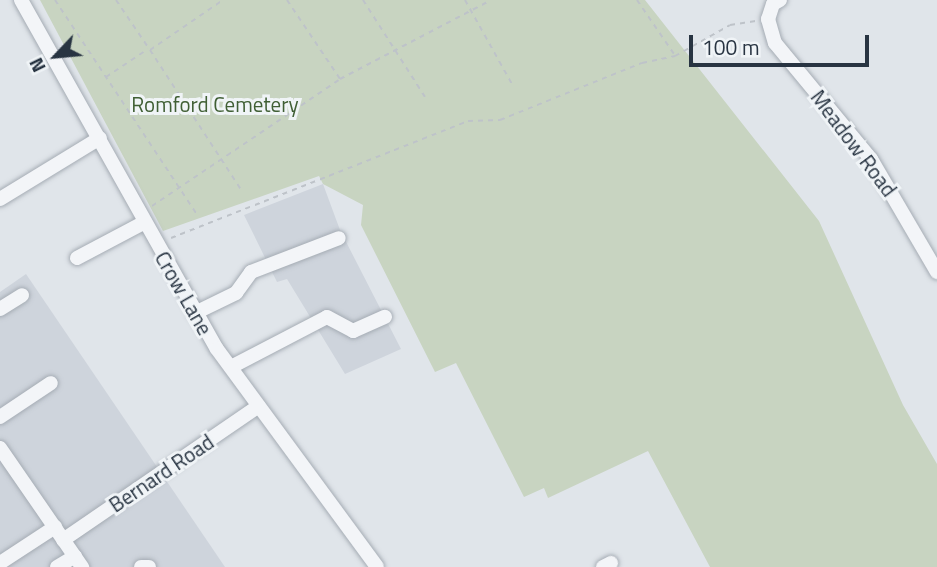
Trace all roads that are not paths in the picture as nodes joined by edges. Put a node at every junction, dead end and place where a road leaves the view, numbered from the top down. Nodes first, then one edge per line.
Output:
1 (21, 0) edge
2 (780, 0) edge
3 (100, 138) junction
4 (0, 199) edge
5 (142, 218) junction
6 (339, 238) dead end
7 (77, 258) dead end
8 (937, 272) edge
9 (22, 295) dead end
10 (0, 309) edge
11 (195, 313) junction
12 (385, 317) dead end
13 (231, 367) junction
14 (51, 383) dead end
15 (259, 406) junction
16 (0, 417) edge
17 (0, 448) edge
18 (54, 527) junction
19 (64, 540) junction
20 (79, 562) edge
21 (0, 563) edge
22 (57, 567) edge
23 (141, 567) edge
24 (149, 567) edge
25 (377, 567) edge

1 - 3 street, Crow Lane
2 - 8 street, Meadow Road
3 - 4 street
3 - 5 street, Crow Lane
5 - 7 street
5 - 11 street, Crow Lane
6 - 11 street
9 - 10 street
11 - 13 street, Crow Lane
12 - 13 street
13 - 15 street, Crow Lane
14 - 16 street
15 - 19 street, Bernard Road
15 - 25 street, Crow Lane
17 - 18 street
18 - 19 street
18 - 21 street
19 - 20 street
20 - 22 street
23 - 24 street

